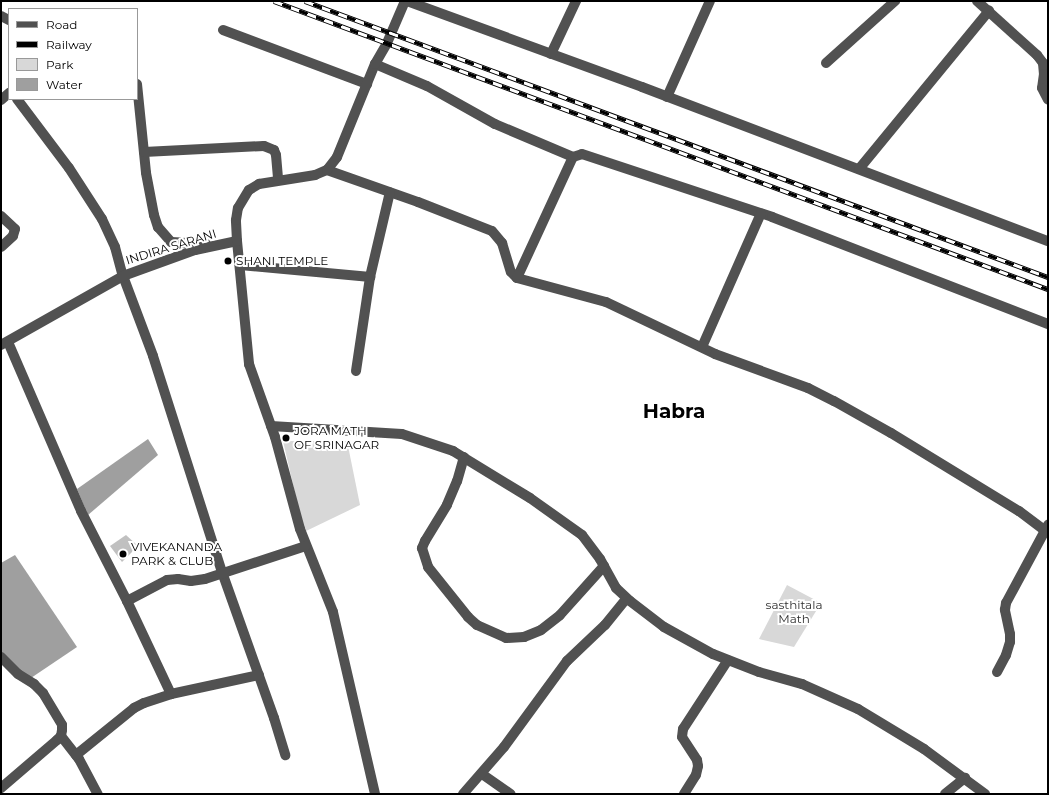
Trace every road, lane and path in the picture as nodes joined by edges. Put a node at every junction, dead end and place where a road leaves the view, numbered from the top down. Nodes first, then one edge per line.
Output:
1 (406, 1) edge
2 (576, 1) edge
3 (710, 1) edge
4 (895, 1) edge
5 (977, 1) edge
6 (989, 11) junction
7 (224, 30) dead end
8 (551, 54) junction
9 (826, 63) dead end
10 (375, 64) junction
11 (367, 84) junction
12 (138, 94) edge
13 (668, 97) junction
14 (18, 100) edge
15 (1048, 100) edge
16 (144, 152) junction
17 (573, 157) junction
18 (859, 169) junction
19 (328, 170) junction
20 (278, 180) junction
21 (390, 192) junction
22 (761, 213) junction
23 (1, 216) edge
24 (238, 240) junction
25 (1048, 241) edge
26 (224, 244) junction
27 (1, 247) edge
28 (240, 265) junction
29 (123, 276) junction
30 (370, 277) junction
31 (517, 278) junction
32 (1048, 324) edge
33 (3, 341) edge
34 (702, 347) junction
35 (356, 371) dead end
36 (271, 426) junction
37 (464, 457) junction
38 (1047, 530) edge
39 (306, 546) junction
40 (604, 566) junction
41 (222, 572) junction
42 (626, 598) junction
43 (127, 601) junction
44 (1, 657) edge
45 (728, 660) junction
46 (997, 672) dead end
47 (259, 675) junction
48 (171, 694) junction
49 (61, 736) junction
50 (76, 755) junction
51 (285, 755) dead end
52 (482, 774) junction
53 (965, 778) junction
54 (1, 788) edge
55 (98, 794) edge
56 (375, 794) edge
57 (463, 794) edge
58 (511, 794) edge
59 (684, 794) edge
60 (945, 794) edge
61 (985, 794) edge

1 - 8 street
1 - 10 street
2 - 8 street
3 - 13 street
4 - 9 street
5 - 6 street
6 - 15 street
6 - 18 street
7 - 11 street
8 - 13 street
10 - 11 street
10 - 17 street
11 - 19 street
12 - 16 street
13 - 18 street
14 - 29 street
16 - 20 street
16 - 26 street
17 - 22 street
17 - 31 street
18 - 25 street
19 - 20 street
19 - 21 street
20 - 24 street
21 - 30 street
21 - 31 street
22 - 32 street
22 - 34 street
23 - 27 street
24 - 26 street, INDIRA SARANI
24 - 28 street
26 - 29 street, INDIRA SARANI
28 - 30 street
28 - 36 street
29 - 33 street, INDIRA SARANI
29 - 41 street
30 - 35 street
31 - 34 street
33 - 43 street
34 - 38 street
36 - 37 street
36 - 39 street
37 - 40 street
37 - 40 street
38 - 46 street
39 - 41 street
39 - 56 street
40 - 42 street
41 - 43 street
41 - 47 street
42 - 45 street
42 - 52 street
43 - 48 street
44 - 49 street
45 - 53 street
45 - 59 street
47 - 48 street
47 - 51 street
48 - 50 street
49 - 50 street
49 - 54 street
50 - 55 street
52 - 57 street
52 - 58 street
53 - 60 street
53 - 61 street

